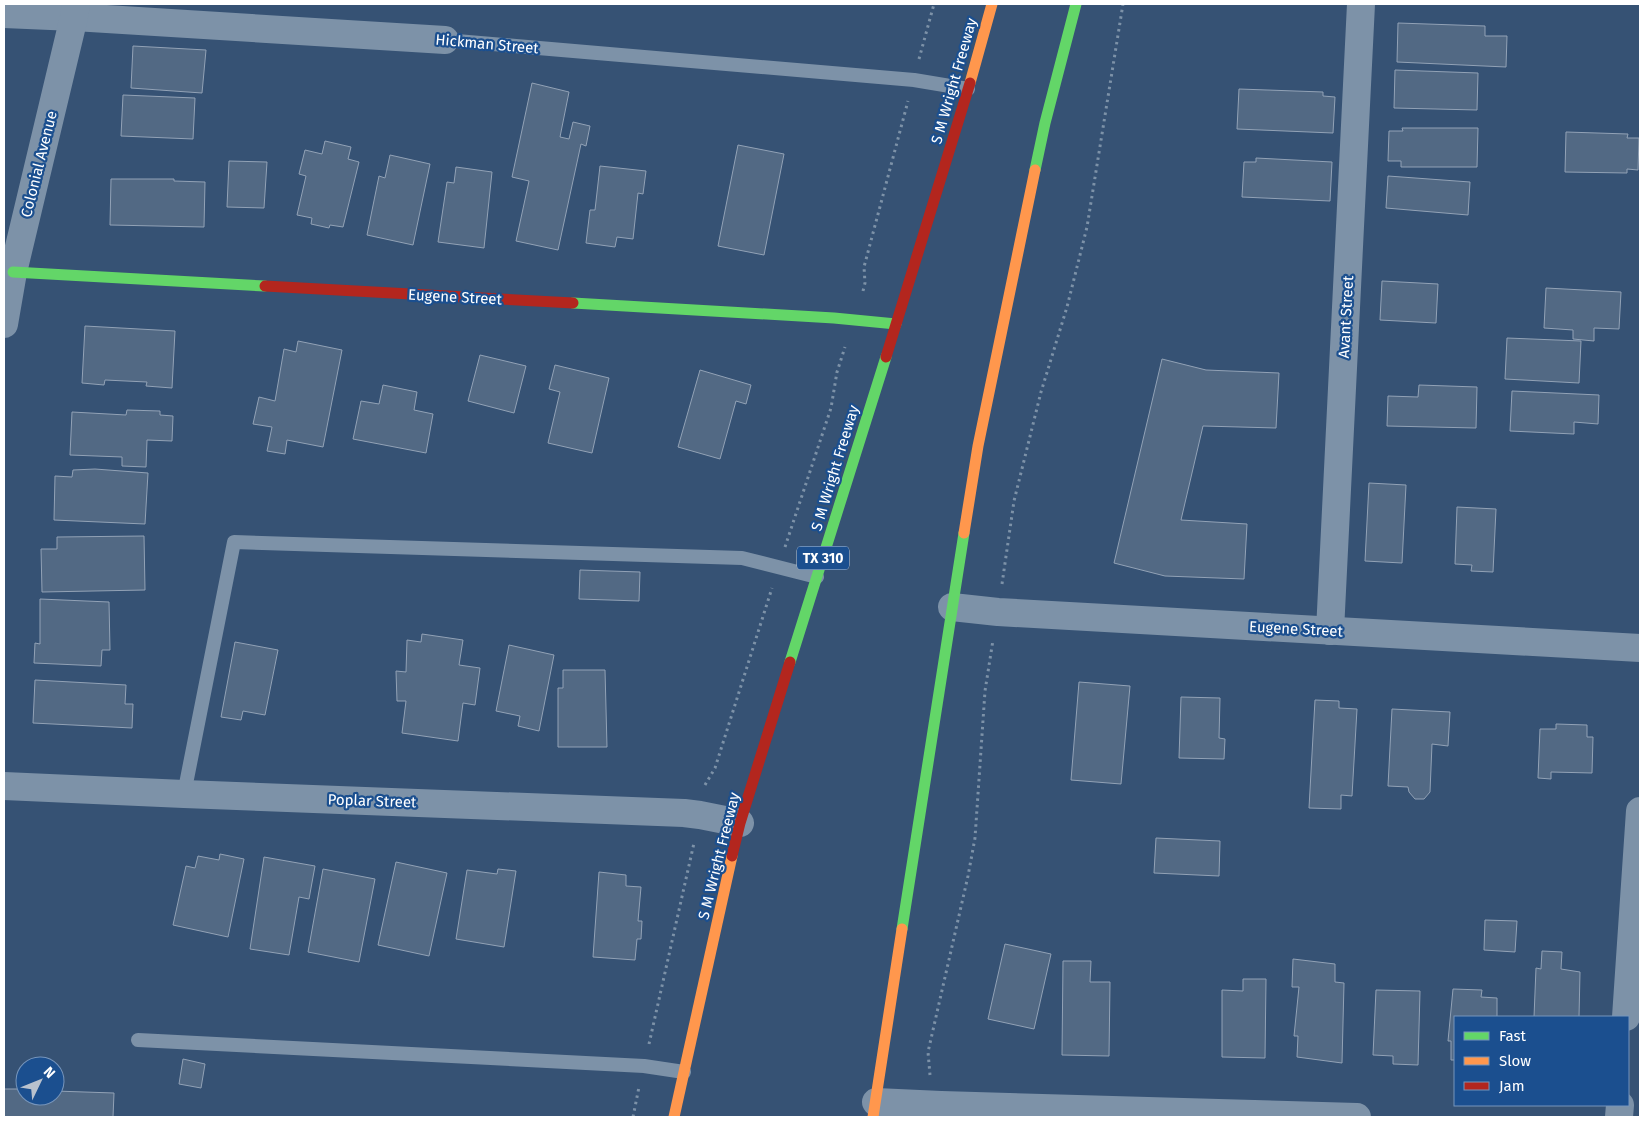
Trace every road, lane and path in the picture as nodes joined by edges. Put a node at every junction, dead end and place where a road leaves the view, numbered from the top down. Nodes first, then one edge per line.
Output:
1 (934, 4) edge
2 (992, 4) edge
3 (1076, 4) edge
4 (1124, 4) edge
5 (1361, 4) edge
6 (75, 10) edge
7 (4, 14) edge
8 (445, 40) joint
9 (914, 80) junction
10 (968, 89) junction
11 (13, 272) junction
12 (855, 319) junction
13 (4, 324) edge
14 (896, 324) junction
15 (778, 566) junction
16 (817, 577) junction
17 (952, 607) junction
18 (998, 612) junction
19 (1330, 630) junction
20 (1640, 648) edge
21 (4, 786) edge
22 (184, 794) junction
23 (1640, 811) edge
24 (700, 815) junction
25 (740, 823) junction
26 (1626, 1016) edge
27 (138, 1040) dead end
28 (644, 1066) junction
29 (684, 1072) junction
30 (926, 1104) junction
31 (874, 1109) edge
32 (633, 1117) edge
33 (674, 1117) edge
34 (1357, 1117) edge

1 - 9 path
2 - 10 main road, S M Wright Freeway / TX 310
3 - 17 main road
4 - 18 path
5 - 19 street, Avant Street
6 - 7 street, Hickman Street
6 - 8 street, Hickman Street
6 - 11 street, Colonial Avenue
8 - 9 lane, Hickman Street
9 - 10 lane, Hickman Street
9 - 12 path
10 - 14 main road, S M Wright Freeway / TX 310
11 - 12 main road, Eugene Street
11 - 13 street, Colonial Avenue
12 - 14 main road, Eugene Street
12 - 15 path
14 - 16 main road, S M Wright Freeway / TX 310
15 - 16 lane
15 - 22 lane
15 - 24 path
16 - 25 main road, S M Wright Freeway / TX 310
17 - 18 street, Eugene Street
17 - 31 main road
18 - 19 street, Eugene Street
18 - 30 path
19 - 20 street, Eugene Street
21 - 22 street, Poplar Street
22 - 24 street, Poplar Street
23 - 26 street
24 - 25 street, Poplar Street
24 - 28 path
25 - 29 main road, S M Wright Freeway / TX 310
27 - 28 lane
28 - 29 lane
28 - 32 path
29 - 33 main road, S M Wright Freeway / TX 310
30 - 31 street
30 - 34 street

